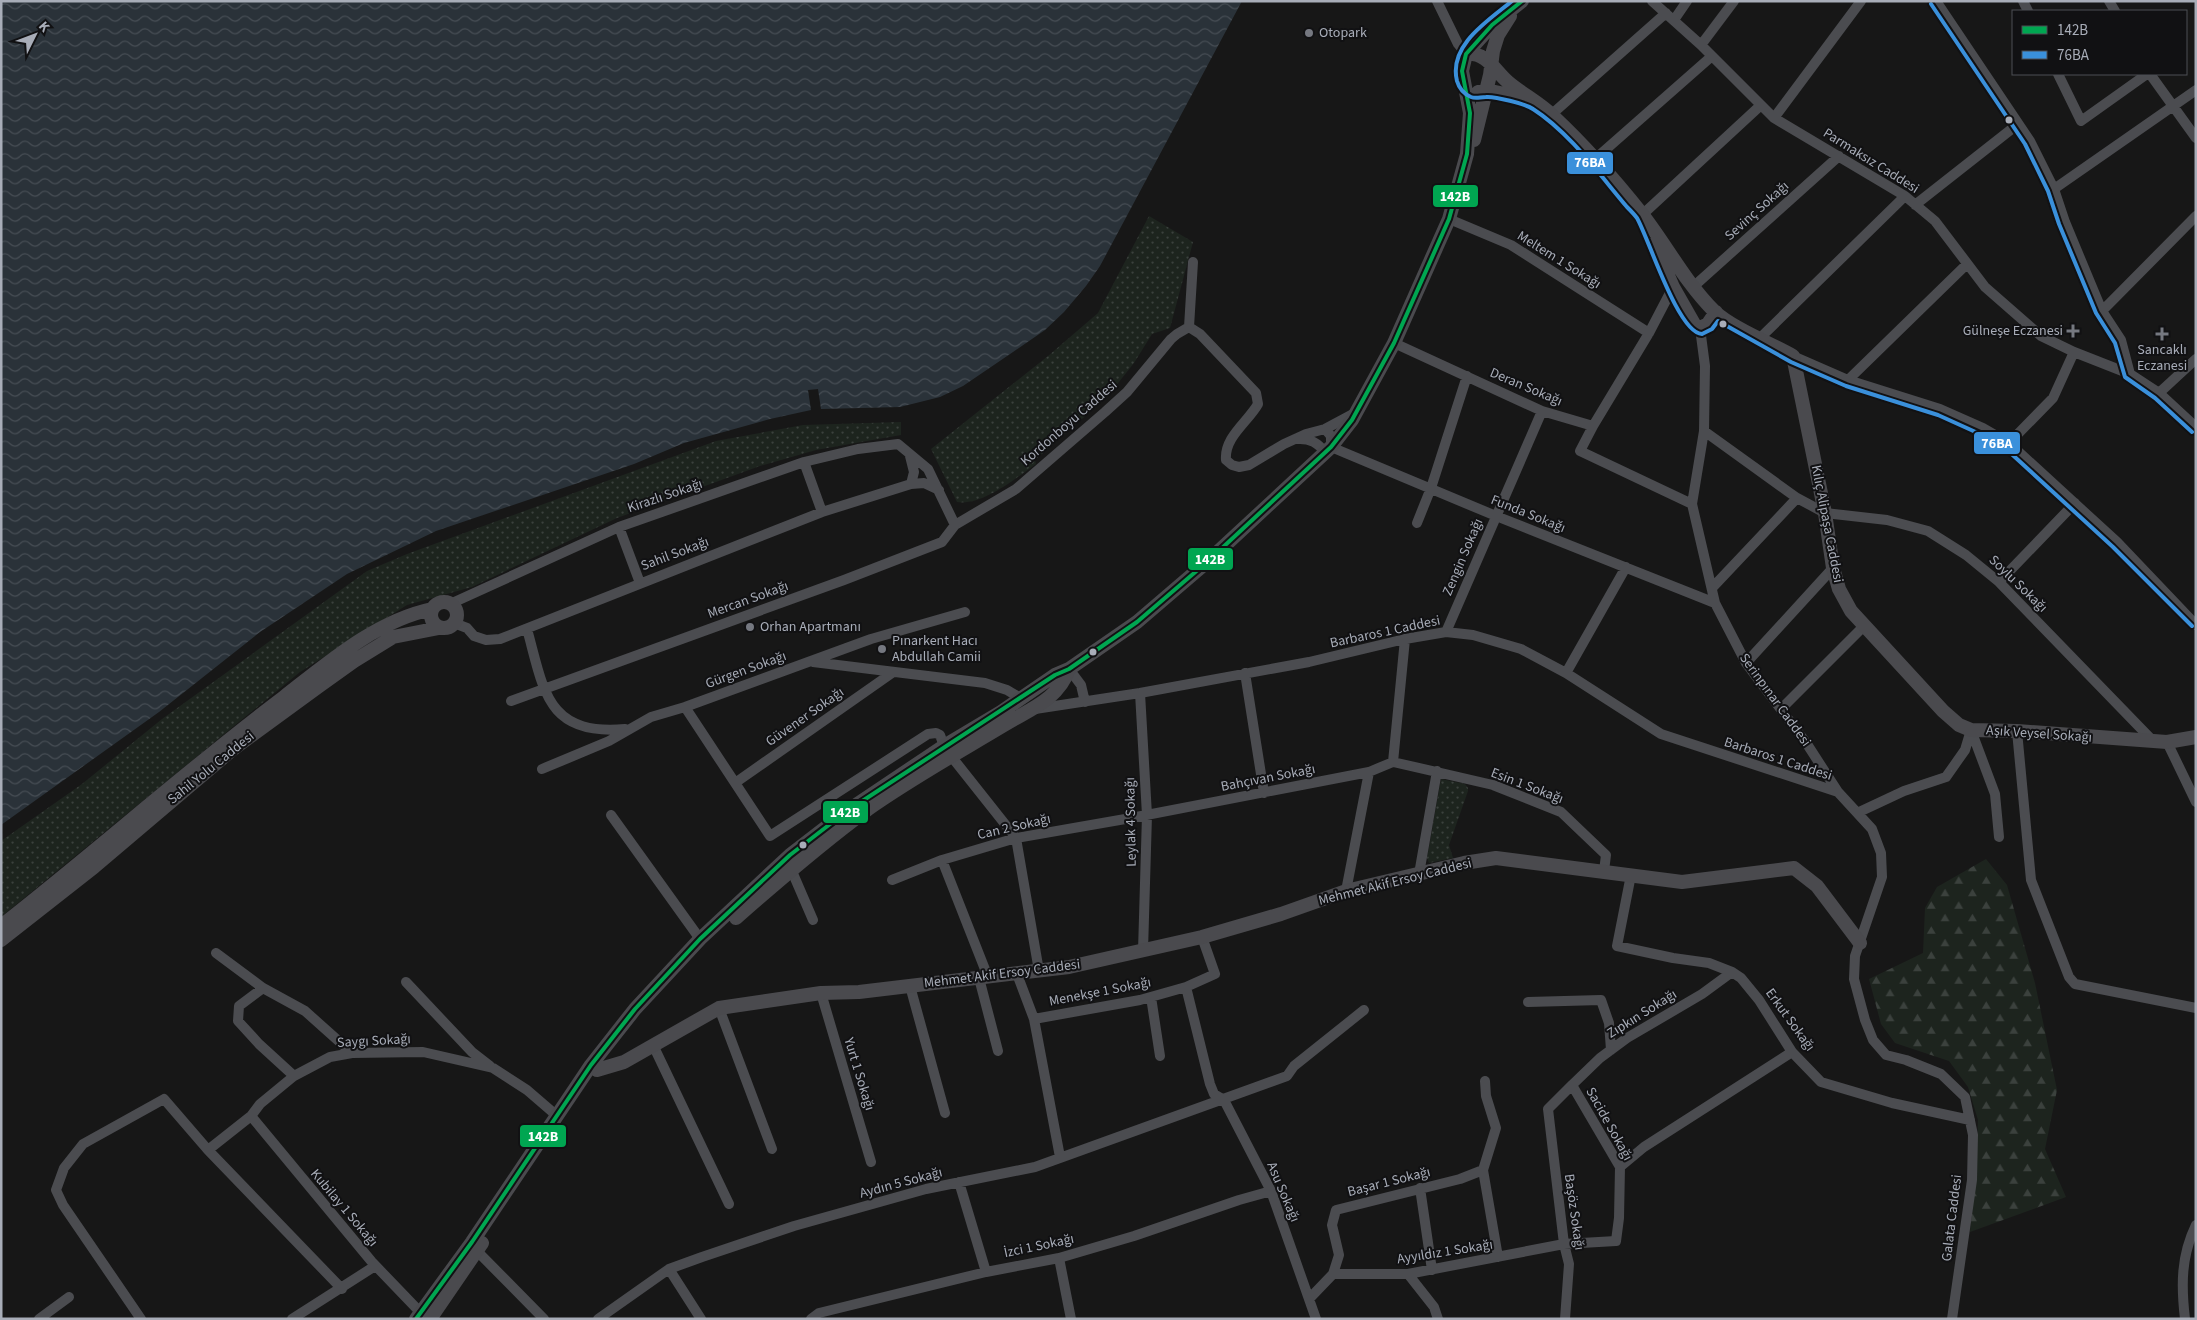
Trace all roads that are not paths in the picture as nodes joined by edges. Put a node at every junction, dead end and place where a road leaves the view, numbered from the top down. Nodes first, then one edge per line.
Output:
1 (1437, 1) edge
2 (1652, 1) edge
3 (1687, 1) edge
4 (1734, 1) edge
5 (1861, 1) edge
6 (1936, 1) edge
7 (1518, 5) edge
8 (1666, 13) junction
9 (1674, 20) junction
10 (1701, 45) junction
11 (1466, 54) junction
12 (1712, 56) junction
13 (1492, 63) junction
14 (2058, 75) edge
15 (2147, 75) edge
16 (2149, 75) edge
17 (1464, 83) junction
18 (1486, 90) junction
19 (2196, 90) edge
20 (1533, 101) junction
21 (1761, 105) junction
22 (2173, 106) junction
23 (1552, 114) junction
24 (1774, 118) junction
25 (2018, 124) junction
26 (2196, 138) edge
27 (1467, 154) junction
28 (1839, 156) junction
29 (1595, 159) junction
30 (2054, 189) junction
31 (1905, 196) junction
32 (1915, 205) junction
33 (1642, 215) junction
34 (2196, 216) edge
35 (1449, 219) junction
36 (1193, 262) dead end
37 (1967, 264) junction
38 (1690, 283) junction
39 (1673, 287) junction
40 (1703, 298) junction
41 (2102, 311) junction
42 (1686, 312) junction
43 (1716, 312) junction
44 (1189, 327) junction
45 (1700, 328) junction
46 (1649, 333) junction
47 (1760, 338) junction
48 (1394, 343) junction
49 (2074, 352) junction
50 (1793, 356) junction
51 (2196, 359) edge
52 (2130, 374) junction
53 (1467, 376) junction
54 (1848, 380) junction
55 (2159, 393) junction
56 (1357, 411) junction
57 (1542, 411) junction
58 (1594, 426) junction
59 (2196, 427) edge
60 (1325, 428) junction
61 (1704, 431) junction
62 (1296, 439) junction
63 (2009, 443) junction
64 (1328, 450) junction
65 (910, 456) junction
66 (804, 462) junction
67 (910, 484) junction
68 (1431, 488) junction
69 (940, 491) junction
70 (1797, 498) junction
71 (2075, 503) junction
72 (1692, 504) junction
73 (822, 512) junction
74 (1825, 513) junction
75 (1496, 516) junction
76 (1417, 523) dead end
77 (955, 525) junction
78 (619, 527) junction
79 (1626, 567) junction
80 (1833, 568) junction
81 (1998, 582) junction
82 (640, 583) junction
83 (1712, 588) junction
84 (1715, 603) junction
85 (450, 604) junction
86 (432, 609) junction
87 (966, 612) dead end
88 (454, 623) junction
89 (2195, 623) edge
90 (1864, 626) junction
91 (439, 628) junction
92 (527, 629) junction
93 (1446, 632) junction
94 (1405, 639) junction
95 (1082, 659) junction
96 (810, 662) junction
97 (1746, 663) junction
98 (1068, 669) junction
99 (1566, 672) junction
100 (892, 673) junction
101 (1244, 673) junction
102 (1081, 685) junction
103 (543, 690) junction
104 (1140, 693) junction
105 (1022, 699) junction
106 (511, 701) dead end
107 (1085, 702) junction
108 (685, 707) junction
109 (1033, 709) junction
110 (1781, 709) junction
111 (628, 729) junction
112 (1971, 730) junction
113 (2017, 731) junction
114 (2196, 737) edge
115 (2160, 742) junction
116 (948, 751) junction
117 (1393, 762) junction
118 (542, 769) dead end
119 (1437, 771) junction
120 (1369, 772) junction
121 (735, 784) junction
122 (1838, 792) junction
123 (1264, 793) junction
124 (2196, 802) edge
125 (1857, 813) junction
126 (611, 815) dead end
127 (1147, 815) junction
128 (1999, 837) dead end
129 (1016, 838) junction
130 (942, 860) junction
131 (791, 869) junction
132 (1604, 871) junction
133 (1419, 874) junction
134 (1631, 875) junction
135 (892, 880) dead end
136 (1346, 891) junction
137 (813, 920) dead end
138 (1, 926) edge
139 (1202, 937) junction
140 (700, 939) junction
141 (1, 940) edge
142 (1860, 943) junction
143 (1143, 951) junction
144 (216, 954) dead end
145 (1039, 971) junction
146 (1732, 972) junction
147 (1017, 974) junction
148 (983, 978) junction
149 (406, 982) dead end
150 (910, 986) junction
151 (1186, 987) junction
152 (263, 988) junction
153 (821, 993) junction
154 (1150, 997) junction
155 (1528, 1002) dead end
156 (719, 1008) junction
157 (2196, 1008) edge
158 (1364, 1010) dead end
159 (1034, 1019) junction
160 (653, 1045) junction
161 (1611, 1050) junction
162 (998, 1051) dead end
163 (1792, 1052) junction
164 (352, 1053) junction
165 (604, 1054) junction
166 (1160, 1056) dead end
167 (624, 1062) junction
168 (493, 1068) junction
169 (594, 1068) junction
170 (294, 1076) junction
171 (1485, 1081) dead end
172 (1572, 1085) junction
173 (1224, 1100) junction
174 (1548, 1109) joint
175 (945, 1113) dead end
176 (556, 1115) junction
177 (251, 1116) junction
178 (1970, 1120) junction
179 (772, 1149) dead end
180 (208, 1150) junction
181 (1060, 1157) junction
182 (871, 1162) dead end
183 (1620, 1167) junction
184 (1484, 1170) junction
185 (959, 1182) junction
186 (1420, 1188) junction
187 (1271, 1191) junction
188 (730, 1204) dead end
189 (2196, 1225) edge
190 (1616, 1241) joint
191 (1564, 1244) junction
192 (477, 1251) junction
193 (1498, 1257) junction
194 (1059, 1258) junction
195 (375, 1266) junction
196 (670, 1269) junction
197 (1432, 1270) junction
198 (986, 1272) junction
199 (1333, 1274) junction
200 (1408, 1274) junction
201 (342, 1289) junction
202 (69, 1297) dead end
203 (1310, 1299) junction
204 (422, 1317) edge
205 (39, 1319) edge
206 (141, 1319) edge
207 (292, 1319) edge
208 (544, 1319) edge
209 (598, 1319) edge
210 (701, 1319) edge
211 (811, 1319) edge
212 (1071, 1319) edge
213 (1316, 1319) edge
214 (1438, 1319) edge
215 (1565, 1319) edge
216 (1952, 1319) edge
217 (2185, 1319) edge

1 - 11 street
2 - 8 street, Parmaksız Caddesi
3 - 9 street
4 - 10 street
5 - 24 street
6 - 25 street
7 - 11 street
7 - 13 street
8 - 9 street, Parmaksız Caddesi
8 - 23 street
9 - 10 street, Parmaksız Caddesi
10 - 12 street, Parmaksız Caddesi
11 - 13 street
11 - 17 street
12 - 21 street, Parmaksız Caddesi
12 - 29 street
13 - 18 street
13 - 20 street
14 - 15 street
16 - 22 street
17 - 18 street
17 - 27 street
18 - 20 street
18 - 27 street
19 - 22 street
20 - 23 street
21 - 24 street, Parmaksız Caddesi
21 - 33 street
22 - 26 street
22 - 30 street
23 - 29 street
24 - 28 street, Parmaksız Caddesi
25 - 30 street
25 - 32 street
27 - 35 street
28 - 31 street, Parmaksız Caddesi
28 - 38 street, Sevinç Sokağı
29 - 33 street
30 - 41 street
31 - 32 street, Parmaksız Caddesi
31 - 47 street
32 - 37 street, Parmaksız Caddesi
33 - 38 street
33 - 39 street
34 - 41 street
35 - 46 street, Meltem 1 Sokağı
35 - 48 street
36 - 44 street
37 - 49 street, Parmaksız Caddesi
37 - 54 street
38 - 39 street
38 - 40 street
39 - 42 street
39 - 46 street
40 - 42 street
40 - 43 street
41 - 52 street
42 - 45 street
43 - 45 street
43 - 47 street
44 - 62 street
44 - 77 street, Kordonboyu Caddesi
45 - 61 street, Serinpınar Caddesi
46 - 58 street
47 - 50 street
48 - 53 street, Deran Sokağı
48 - 56 street
49 - 52 street, Parmaksız Caddesi
49 - 63 street
50 - 54 street
50 - 74 street, Kılıç Alipaşa Caddesi
51 - 55 street
52 - 55 street, Parmaksız Caddesi
53 - 57 street, Deran Sokağı
53 - 68 street
54 - 63 street
55 - 59 street, Parmaksız Caddesi
56 - 60 street
56 - 64 street
57 - 58 street, Deran Sokağı
57 - 75 street, Zengin Sokağı
58 - 72 street
60 - 62 street
60 - 64 street
61 - 70 street
61 - 72 street, Serinpınar Caddesi
62 - 64 street, Funda Sokağı
63 - 71 street
64 - 68 street, Funda Sokağı
64 - 95 street
65 - 66 street, Kirazlı Sokağı
65 - 67 street
65 - 69 street
66 - 73 street
66 - 78 street, Kirazlı Sokağı
67 - 69 street
67 - 73 street, Sahil Sokağı
68 - 75 street, Funda Sokağı
68 - 76 street
69 - 77 street
70 - 74 street
70 - 83 street
71 - 81 street
71 - 89 street
72 - 83 street, Serinpınar Caddesi
73 - 82 street, Sahil Sokağı
74 - 80 street, Kılıç Alipaşa Caddesi
74 - 81 street, Soylu Sokağı
75 - 79 street, Funda Sokağı
75 - 93 street, Zengin Sokağı
77 - 103 street, Mercan Sokağı
78 - 82 street
78 - 85 street, Kirazlı Sokağı
79 - 84 street, Funda Sokağı
79 - 99 street
80 - 90 street, Kılıç Alipaşa Caddesi
80 - 97 street
81 - 115 street, Soylu Sokağı
82 - 92 street, Sahil Sokağı
83 - 84 street, Serinpınar Caddesi
84 - 97 street, Serinpınar Caddesi
85 - 86 street
85 - 88 street
86 - 91 street
86 - 138 street, Sahil Yolu Caddesi
87 - 96 street, Gürgen Sokağı
88 - 91 street
88 - 92 street, Sahil Sokağı
90 - 110 street
90 - 112 street, Kılıç Alipaşa Caddesi
91 - 141 street, Sahil Yolu Caddesi
92 - 103 street
93 - 94 street, Barbaros 1 Caddesi
93 - 99 street, Barbaros 1 Caddesi
94 - 101 street, Barbaros 1 Caddesi
94 - 117 street
95 - 98 street
95 - 102 street
96 - 100 street
96 - 108 street, Gürgen Sokağı
97 - 110 street, Serinpınar Caddesi
98 - 102 street
98 - 105 street
98 - 109 street
99 - 122 street, Barbaros 1 Caddesi
100 - 105 street
100 - 121 street, Güvener Sokağı
101 - 104 street, Barbaros 1 Caddesi
101 - 123 street
102 - 107 street
103 - 106 street, Mercan Sokağı
103 - 111 street
104 - 107 street, Barbaros 1 Caddesi
104 - 127 street, Leylak 4 Sokağı
105 - 109 street
105 - 116 street
107 - 109 street, Barbaros 1 Caddesi
108 - 111 street, Gürgen Sokağı
108 - 121 street
109 - 116 street
110 - 122 street, Serinpınar Caddesi
111 - 118 street, Gürgen Sokağı
112 - 113 street, Aşık Veysel Sokağı
112 - 125 street, Aşık Veysel Sokağı
112 - 128 street
113 - 115 street, Aşık Veysel Sokağı
113 - 157 street
114 - 115 street, Aşık Veysel Sokağı
115 - 124 street, Soylu Sokağı
116 - 121 street
116 - 129 street
116 - 131 street
116 - 140 street
117 - 119 street, Esin 1 Sokağı
117 - 120 street, Bahçıvan Sokağı
119 - 132 street, Esin 1 Sokağı
119 - 133 street
120 - 123 street, Bahçıvan Sokağı
120 - 136 street
122 - 125 street, Serinpınar Caddesi
123 - 127 street, Bahçıvan Sokağı
125 - 142 street, Serinpınar Caddesi
126 - 140 street
127 - 129 street, Can 2 Sokağı
127 - 143 street, Leylak 4 Sokağı
129 - 130 street, Can 2 Sokağı
129 - 145 street
130 - 135 street, Can 2 Sokağı
130 - 148 street
131 - 137 street
131 - 165 street
132 - 133 street, Mehmet Akif Ersoy Caddesi
132 - 134 street, Mehmet Akif Ersoy Caddesi
133 - 136 street, Mehmet Akif Ersoy Caddesi
134 - 142 street, Mehmet Akif Ersoy Caddesi
134 - 146 street, Erkut Sokağı
136 - 139 street, Mehmet Akif Ersoy Caddesi
139 - 143 street, Mehmet Akif Ersoy Caddesi
139 - 151 street, Menekşe 1 Sokağı
140 - 165 street
142 - 178 street
143 - 145 street, Mehmet Akif Ersoy Caddesi
144 - 152 street
145 - 147 street, Mehmet Akif Ersoy Caddesi
146 - 161 street, Zıpkın Sokağı
146 - 163 street, Erkut Sokağı
147 - 148 street, Mehmet Akif Ersoy Caddesi
147 - 159 street, Menekşe 1 Sokağı
148 - 150 street, Mehmet Akif Ersoy Caddesi
148 - 162 street
149 - 168 street
150 - 153 street, Mehmet Akif Ersoy Caddesi
150 - 175 street
151 - 154 street, Menekşe 1 Sokağı
151 - 173 street, Asu Sokağı
152 - 164 street
152 - 170 street
153 - 156 street, Mehmet Akif Ersoy Caddesi
153 - 182 street, Yurt 1 Sokağı
154 - 159 street, Menekşe 1 Sokağı
154 - 166 street
155 - 161 street
156 - 160 street, Mehmet Akif Ersoy Caddesi
156 - 179 street
158 - 173 street
159 - 181 street
160 - 167 street, Mehmet Akif Ersoy Caddesi
160 - 188 street
161 - 172 street, Zıpkın Sokağı
163 - 178 street, Erkut Sokağı
163 - 183 street
164 - 168 street, Saygı Sokağı
164 - 170 street, Saygı Sokağı
165 - 167 street
165 - 169 street
167 - 169 street, Mehmet Akif Ersoy Caddesi
168 - 176 street, Saygı Sokağı
169 - 176 street
169 - 192 street
170 - 177 street, Saygı Sokağı
171 - 184 street
172 - 174 street, Sacide Sokağı
172 - 183 street, Sacide Sokağı
173 - 181 street, Aydın 5 Sokağı
173 - 187 street, Asu Sokağı
174 - 191 street, Başöz Sokağı
176 - 204 street
177 - 180 street, Saygı Sokağı
177 - 195 street, Kubilay 1 Sokağı
178 - 216 street, Galata Caddesi
180 - 201 street
180 - 206 street
181 - 185 street, Aydın 5 Sokağı
183 - 190 street, Sacide Sokağı
184 - 186 street, Başar 1 Sokağı
184 - 193 street
185 - 196 street, Aydın 5 Sokağı
185 - 198 street
186 - 197 street
186 - 199 street, Başar 1 Sokağı
187 - 194 street, İzci 1 Sokağı
187 - 203 street, Asu Sokağı
189 - 217 street
190 - 191 street, Ayyıldız 1 Sokağı
191 - 193 street, Ayyıldız 1 Sokağı
191 - 215 street, Başöz Sokağı
192 - 204 street
192 - 208 street
193 - 197 street, Ayyıldız 1 Sokağı
194 - 198 street, İzci 1 Sokağı
194 - 212 street
195 - 201 street
195 - 204 street, Kubilay 1 Sokağı
196 - 209 street, Aydın 5 Sokağı
196 - 210 street
197 - 200 street, Ayyıldız 1 Sokağı
198 - 211 street, İzci 1 Sokağı
199 - 200 street, Ayyıldız 1 Sokağı
199 - 203 street
200 - 214 street
201 - 207 street
202 - 205 street
203 - 213 street, Asu Sokağı

